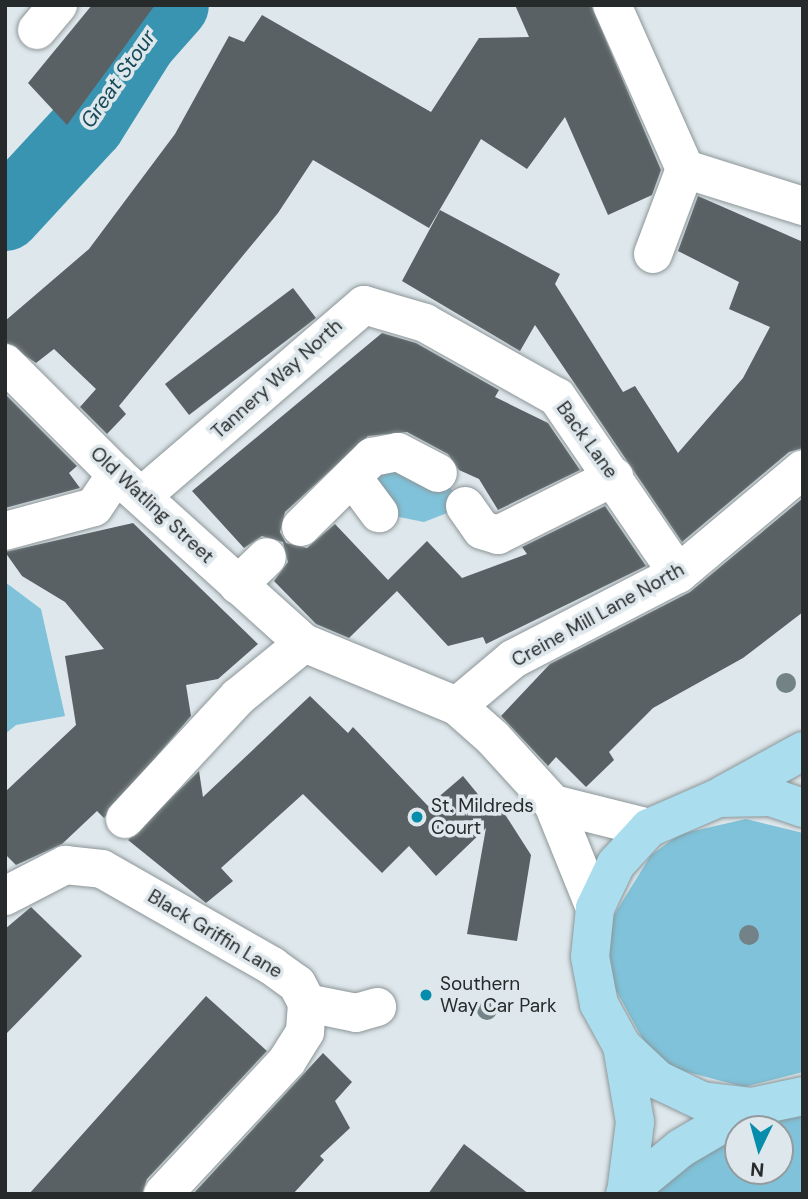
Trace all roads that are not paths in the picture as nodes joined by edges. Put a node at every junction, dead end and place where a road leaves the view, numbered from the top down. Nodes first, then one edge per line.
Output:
1 (612, 5) edge
2 (685, 169) junction
3 (803, 206) edge
4 (653, 254) dead end
5 (425, 323) joint
6 (5, 363) edge
7 (803, 469) edge
8 (438, 473) dead end
9 (614, 477) junction
10 (353, 478) junction
11 (129, 485) junction
12 (465, 506) dead end
13 (379, 513) dead end
14 (301, 527) dead end
15 (5, 531) edge
16 (267, 557) dead end
17 (678, 574) junction
18 (238, 585) junction
19 (304, 643) junction
20 (457, 706) junction
21 (803, 751) edge
22 (718, 797) junction
23 (554, 804) junction
24 (803, 808) edge
25 (125, 819) dead end
26 (649, 828) junction
27 (5, 896) edge
28 (595, 908) junction
29 (307, 1003) junction
30 (377, 1007) dead end
31 (622, 1046) junction
32 (803, 1096) edge
33 (751, 1107) junction
34 (163, 1194) edge
35 (626, 1194) edge

1 - 2 street
2 - 3 street
2 - 4 street
5 - 9 street, Back Lane
5 - 11 street, Tannery Way North
6 - 11 street, Old Watling Street
7 - 17 street, Creine Mill Lane North
8 - 10 street
9 - 12 street
9 - 17 street, Back Lane
10 - 13 street
10 - 14 street
11 - 15 street
11 - 18 street, Old Watling Street
16 - 18 street
17 - 20 street, Creine Mill Lane North
18 - 19 street, Old Watling Street
19 - 20 street, Old Watling Street
19 - 25 street
20 - 23 street, Old Watling Street
21 - 22 main road
22 - 24 main road
22 - 26 main road
23 - 26 street
23 - 28 street, Old Watling Street
26 - 28 main road
27 - 29 street, Black Griffin Lane
28 - 31 main road
29 - 30 street
29 - 34 street
31 - 33 main road
31 - 35 main road
32 - 33 main road
33 - 35 main road

